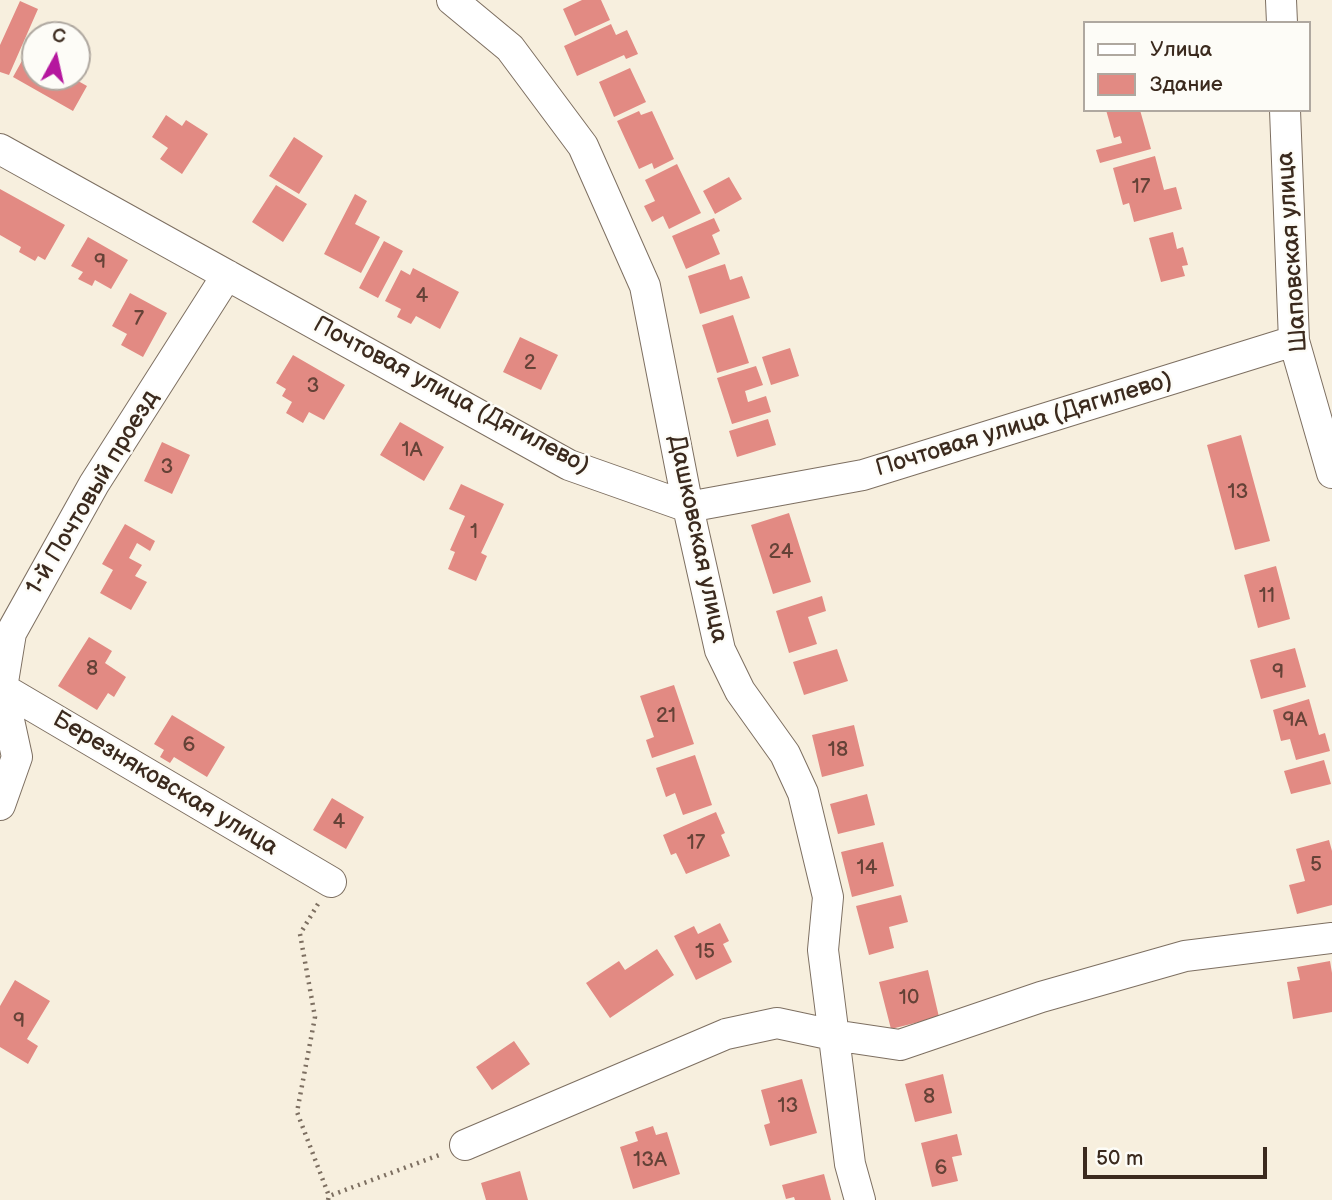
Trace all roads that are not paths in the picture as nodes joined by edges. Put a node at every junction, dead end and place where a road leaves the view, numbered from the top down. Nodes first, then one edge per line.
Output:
1 (452, 0) edge
2 (1281, 0) edge
3 (1282, 21) edge
4 (1285, 112) edge
5 (0, 149) edge
6 (227, 275) junction
7 (1294, 341) junction
8 (1332, 473) edge
9 (688, 507) junction
10 (1, 687) edge
11 (0, 805) edge
12 (331, 882) road end
13 (1332, 938) edge
14 (833, 1035) junction
15 (465, 1145) road end
16 (860, 1200) edge

1 - 9 street, Дашковская улица
2 - 3 street
4 - 7 street, Шаповская улица
5 - 6 street, Почтовая улица (Дягилево)
6 - 9 street, Почтовая улица (Дягилево)
6 - 10 street, 1-й Почтовый проезд
7 - 8 street, Шаповская улица
7 - 9 street, Почтовая улица (Дягилево)
9 - 14 street, Дашковская улица
10 - 11 street, 1-й Почтовый проезд
10 - 12 street, Березняковская улица
13 - 14 street
14 - 15 street
14 - 16 street, Дашковская улица

